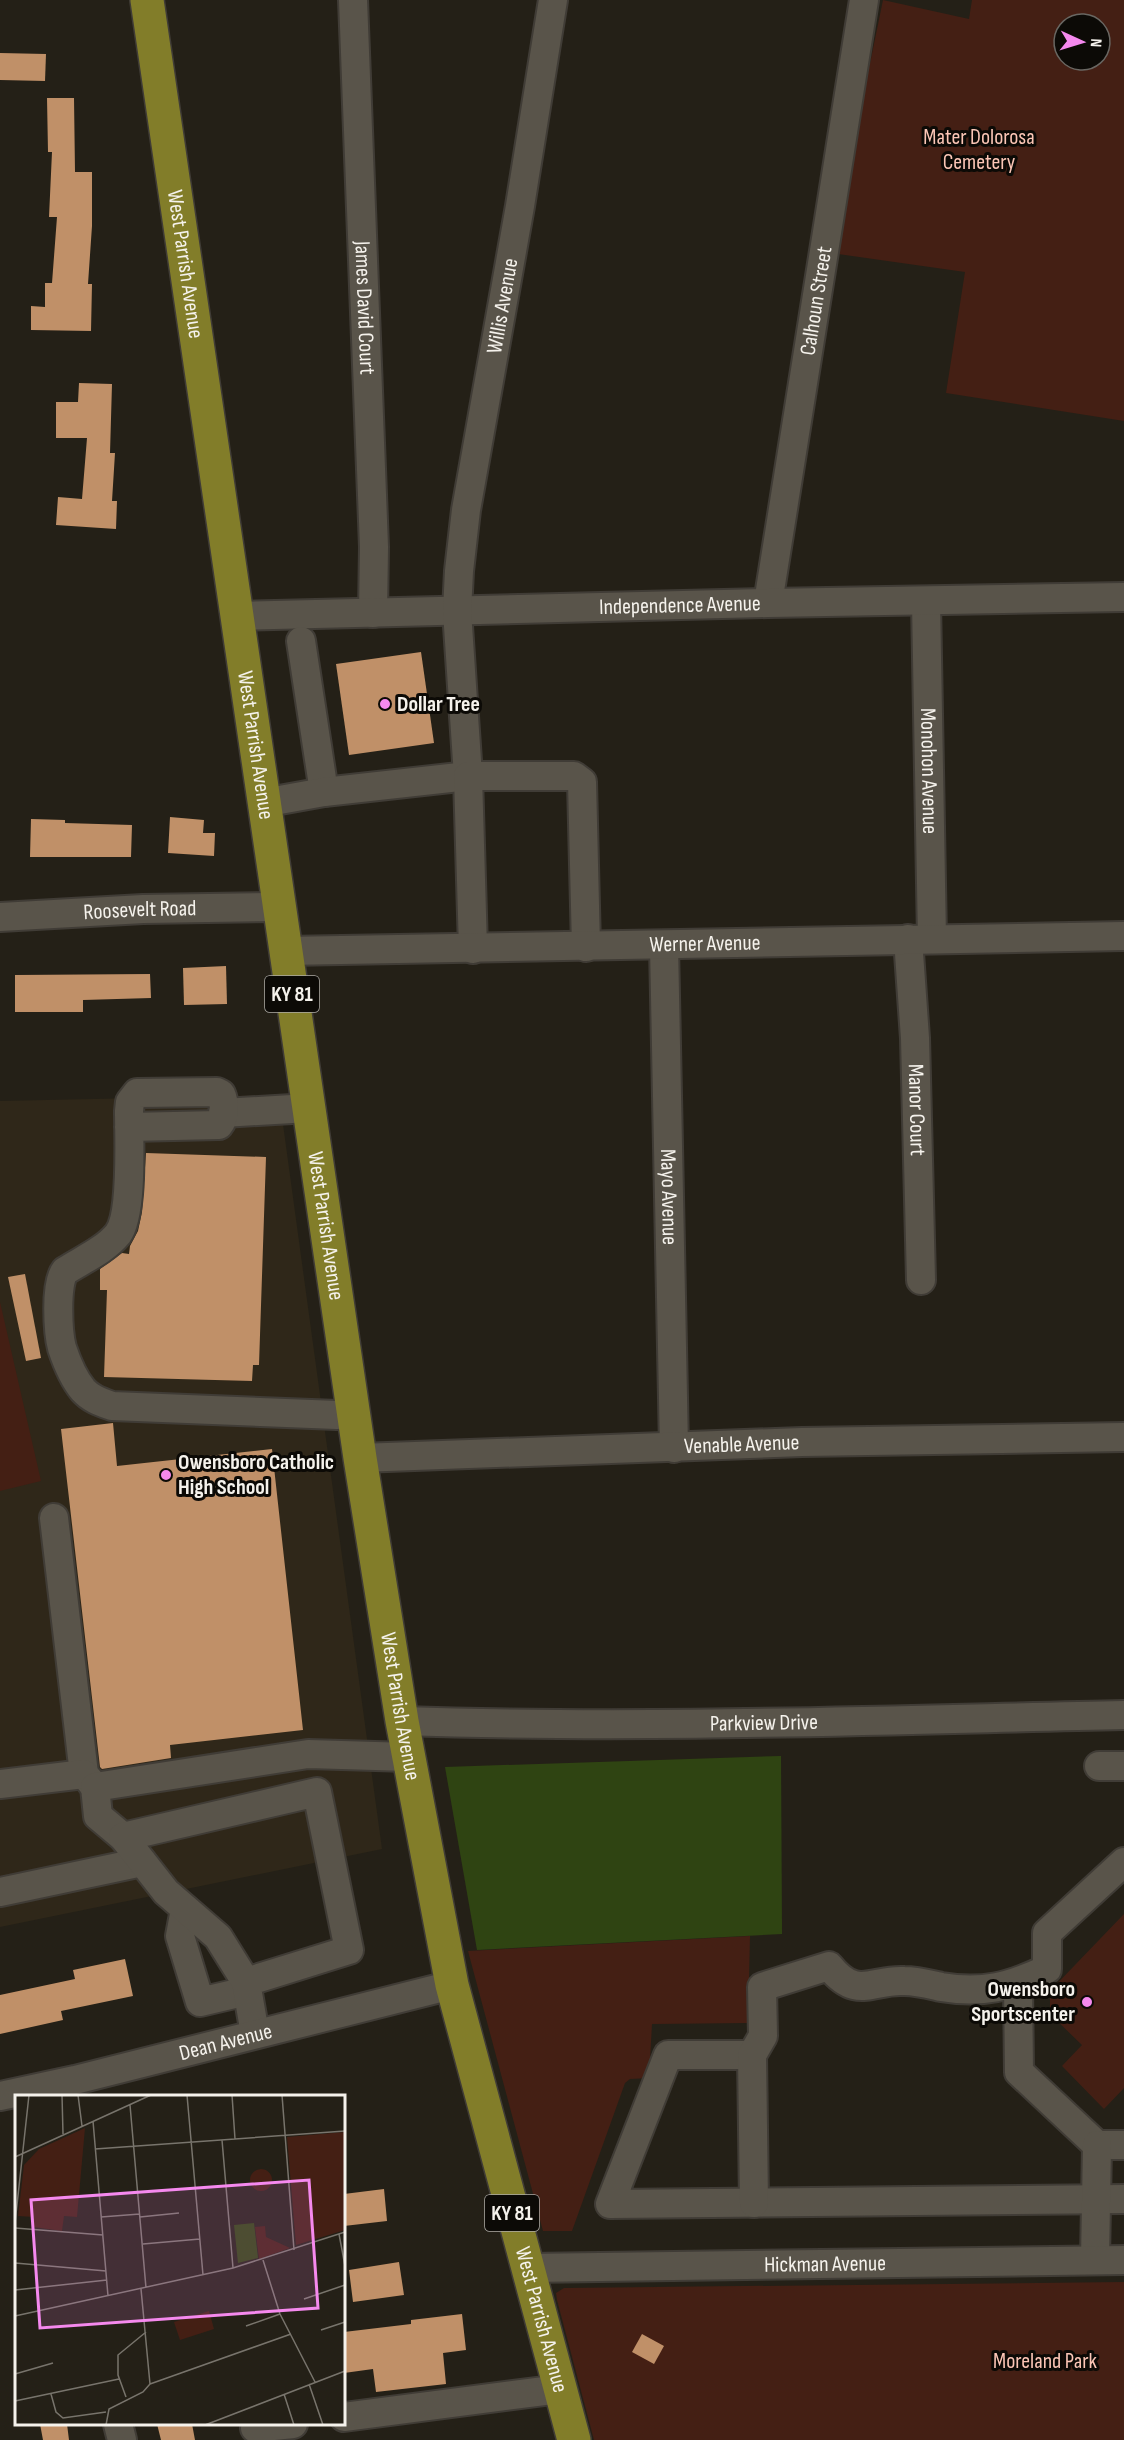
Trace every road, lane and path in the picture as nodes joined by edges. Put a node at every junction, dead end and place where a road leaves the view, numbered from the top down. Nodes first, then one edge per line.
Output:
1 (147, 0) edge
2 (353, 0) edge
3 (553, 0) edge
4 (864, 0) edge
5 (1124, 597) edge
6 (926, 601) junction
7 (768, 603) junction
8 (457, 612) junction
9 (373, 613) junction
10 (236, 616) junction
11 (301, 641) dead end
12 (468, 776) junction
13 (324, 792) junction
14 (263, 803) junction
15 (279, 907) junction
16 (0, 917) edge
17 (1124, 936) edge
18 (920, 939) junction
19 (664, 945) junction
20 (586, 947) junction
21 (473, 948) junction
22 (285, 951) junction
23 (309, 1108) junction
24 (921, 1280) dead end
25 (354, 1412) junction
26 (1124, 1437) edge
27 (674, 1448) junction
28 (360, 1458) junction
29 (54, 1518) dead end
30 (1124, 1715) edge
31 (402, 1721) junction
32 (409, 1757) junction
33 (90, 1781) junction
34 (0, 1784) edge
35 (123, 1837) junction
36 (142, 1862) junction
37 (1124, 1862) edge
38 (0, 1892) edge
39 (185, 1909) junction
40 (1018, 1983) junction
41 (452, 1985) junction
42 (246, 1987) junction
43 (255, 2034) junction
44 (752, 2055) junction
45 (0, 2096) edge
46 (1110, 2145) edge
47 (1096, 2199) junction
48 (1124, 2199) edge
49 (754, 2203) junction
50 (1095, 2260) junction
51 (1124, 2260) edge
52 (527, 2268) junction
53 (560, 2389) junction
54 (345, 2417) edge
55 (118, 2425) edge
56 (288, 2425) edge
57 (256, 2431) edge
58 (122, 2440) edge
59 (574, 2440) edge

1 - 10 main road, West Parrish Avenue / KY 81
2 - 9 street, James David Court
3 - 8 street, Willis Avenue
4 - 7 street, Calhoun Street
5 - 6 street, Independence Avenue
6 - 7 street, Independence Avenue
6 - 18 street, Monohon Avenue
7 - 8 street, Independence Avenue
8 - 9 street, Independence Avenue
8 - 12 street, Willis Avenue
9 - 10 street, Independence Avenue
10 - 14 main road, West Parrish Avenue / KY 81
11 - 13 street
12 - 13 street
12 - 20 street
12 - 21 street, Willis Avenue
13 - 14 street
14 - 15 main road, West Parrish Avenue / KY 81
15 - 16 street, Roosevelt Road
15 - 22 main road, West Parrish Avenue / KY 81
17 - 18 street, Werner Avenue
18 - 19 street, Werner Avenue
18 - 24 street, Manor Court
19 - 20 street, Werner Avenue
19 - 27 street, Mayo Avenue
20 - 21 street, Werner Avenue
21 - 22 street, Werner Avenue
22 - 23 main road, West Parrish Avenue / KY 81
23 - 25 main road, West Parrish Avenue / KY 81
23 - 25 street
25 - 28 main road, West Parrish Avenue / KY 81
26 - 27 street, Venable Avenue
27 - 28 street, Venable Avenue
28 - 31 main road, West Parrish Avenue / KY 81
29 - 33 street
30 - 31 street, Parkview Drive
31 - 32 main road, West Parrish Avenue / KY 81
32 - 33 street
32 - 41 main road, West Parrish Avenue / KY 81
33 - 34 street
33 - 35 street
35 - 36 street
35 - 42 street
36 - 38 street
36 - 39 street
37 - 40 street
39 - 42 street
39 - 42 street
40 - 44 street
40 - 46 street
41 - 43 street, Dean Avenue
41 - 52 main road, West Parrish Avenue / KY 81
42 - 43 street
43 - 45 street, Dean Avenue
44 - 49 street
44 - 49 street
46 - 47 street
47 - 48 street
47 - 49 street
47 - 50 street
50 - 51 street, Hickman Avenue
50 - 52 street, Hickman Avenue
52 - 53 main road, West Parrish Avenue / KY 81
53 - 54 street
53 - 59 main road, West Parrish Avenue / KY 81
55 - 58 street
56 - 57 street

